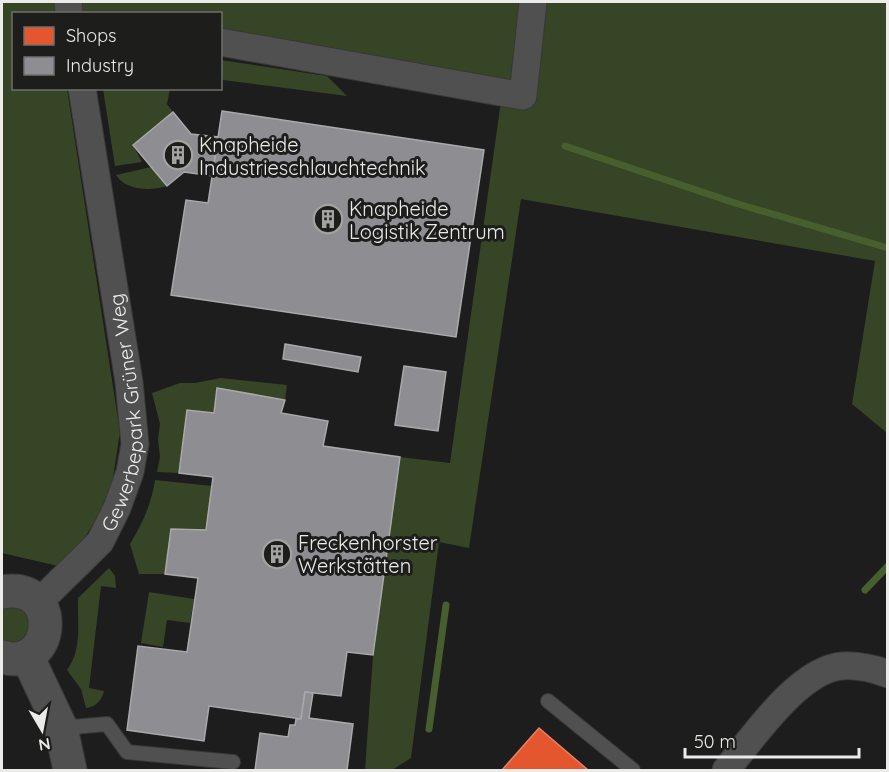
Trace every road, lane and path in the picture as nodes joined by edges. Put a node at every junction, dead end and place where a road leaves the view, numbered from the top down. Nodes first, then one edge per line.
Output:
1 (533, 2) edge
2 (222, 42) edge
3 (82, 90) edge
4 (2, 592) edge
5 (38, 603) junction
6 (14, 657) edge
7 (876, 670) edge
8 (548, 701) dead end
9 (61, 728) junction
10 (233, 762) dead end
11 (70, 771) edge
12 (633, 771) edge
13 (726, 771) edge

1 - 2 street
3 - 5 street, Gewerbepark Grüner Weg
4 - 5 street
5 - 6 street
6 - 9 street
7 - 13 street
8 - 12 lane
9 - 10 lane
9 - 11 street

